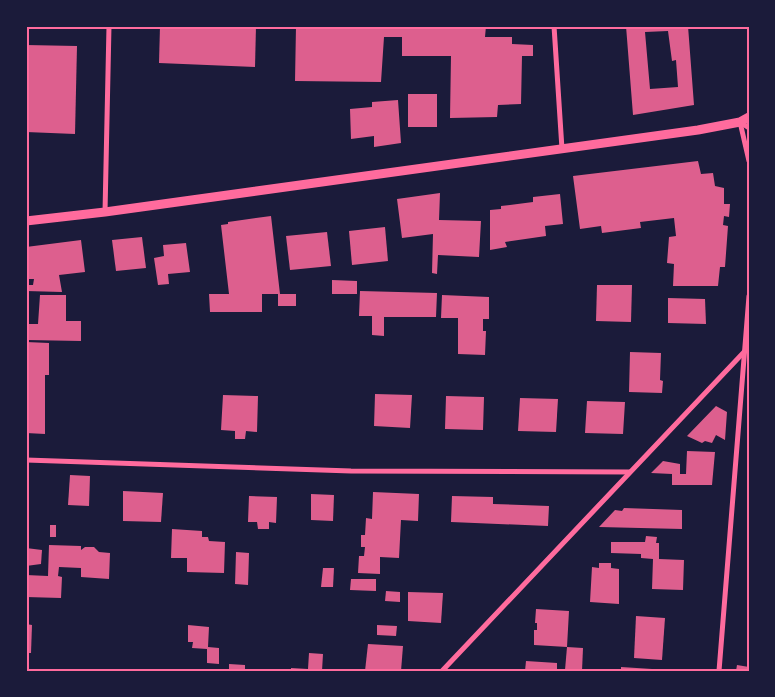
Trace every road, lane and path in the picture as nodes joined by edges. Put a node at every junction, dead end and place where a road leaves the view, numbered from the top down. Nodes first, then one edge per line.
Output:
1 (109, 26) edge
2 (554, 26) edge
3 (745, 120) edge
4 (749, 128) edge
5 (562, 149) junction
6 (749, 161) edge
7 (105, 212) junction
8 (26, 221) edge
9 (749, 296) edge
10 (745, 351) junction
11 (26, 460) edge
12 (630, 472) junction
13 (442, 671) edge
14 (719, 671) edge

1 - 7 street
2 - 5 street
3 - 4 street
3 - 5 street
3 - 6 street
5 - 7 street
7 - 8 street
9 - 10 street
10 - 12 street
10 - 14 street
11 - 12 street
12 - 13 street

